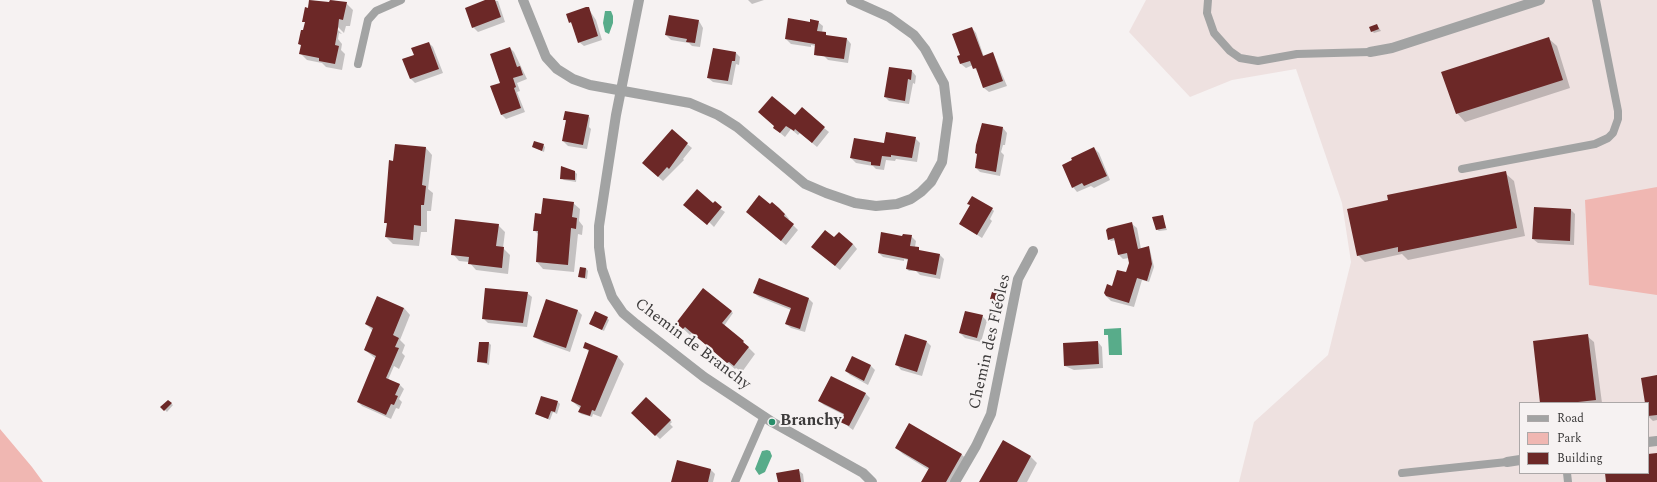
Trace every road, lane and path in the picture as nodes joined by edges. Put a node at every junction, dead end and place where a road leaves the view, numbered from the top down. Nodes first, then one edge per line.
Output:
1 (400, 0) edge
2 (524, 0) edge
3 (639, 0) edge
4 (851, 0) edge
5 (1208, 0) edge
6 (1540, 0) edge
7 (1596, 0) edge
8 (1370, 52) joint
9 (358, 64) dead end
10 (621, 90) junction
11 (1462, 169) dead end
12 (1033, 251) dead end
13 (764, 416) junction
14 (1519, 460) edge
15 (1507, 462) joint
16 (1402, 473) dead end
17 (735, 482) edge
18 (872, 482) edge
19 (955, 482) edge

1 - 9 lane
2 - 10 street
3 - 10 street, Chemin de Branchy
4 - 10 street
5 - 8 lane
6 - 8 street
7 - 11 lane
10 - 13 street, Chemin de Branchy
12 - 19 street, Chemin des Fléoles
13 - 17 lane
13 - 18 street, Chemin de Branchy
14 - 15 street
15 - 16 lane

